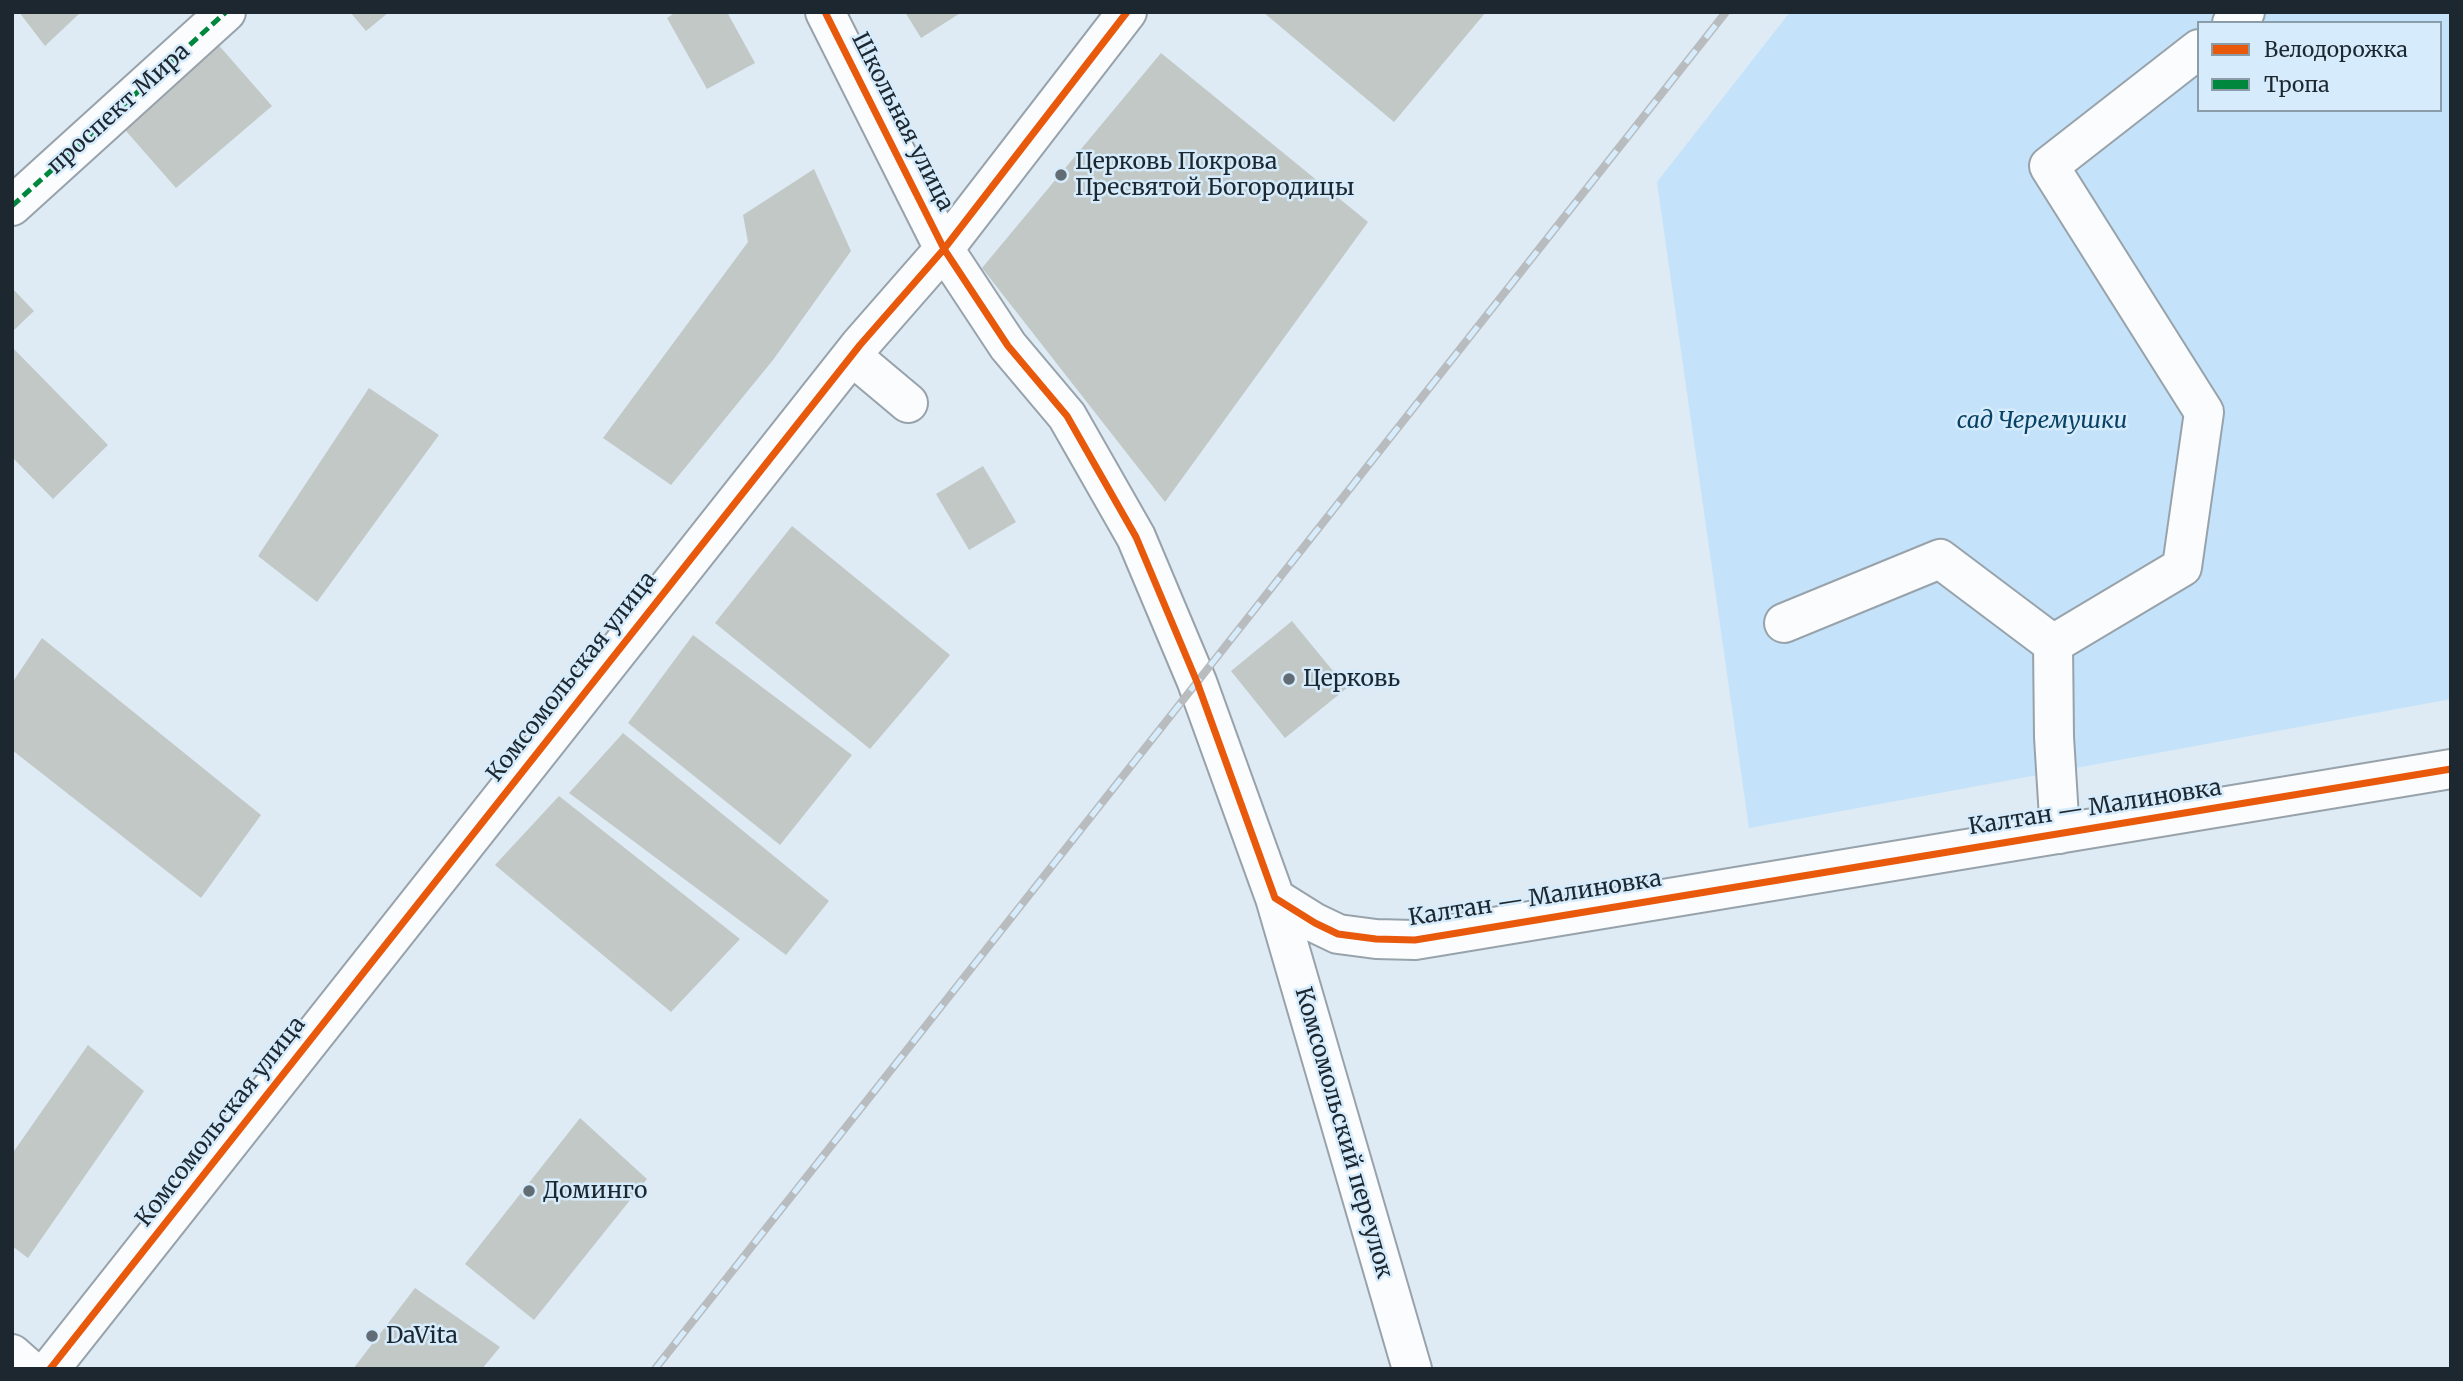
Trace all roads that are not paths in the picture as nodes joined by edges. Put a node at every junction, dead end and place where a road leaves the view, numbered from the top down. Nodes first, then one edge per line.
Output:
1 (226, 12) edge
2 (825, 12) edge
3 (1127, 12) edge
4 (2197, 51) edge
5 (12, 206) edge
6 (944, 249) junction
7 (852, 356) junction
8 (908, 403) dead end
9 (1784, 623) dead end
10 (2053, 644) junction
11 (2451, 769) edge
12 (2060, 834) junction
13 (1275, 898) junction
14 (12, 1354) edge
15 (1404, 1363) edge
16 (29, 1369) edge
17 (50, 1369) edge

1 - 5 street, проспект Мира
2 - 6 street, Школьная улица
3 - 6 street, Комсомольская улица
4 - 10 street
6 - 7 street, Комсомольская улица
6 - 13 street
7 - 8 street
7 - 17 street, Комсомольская улица
9 - 10 street
10 - 12 street
11 - 12 street, Калтан — Малиновка
12 - 13 street, Калтан — Малиновка
13 - 15 street, Комсомольский переулок
14 - 16 street

